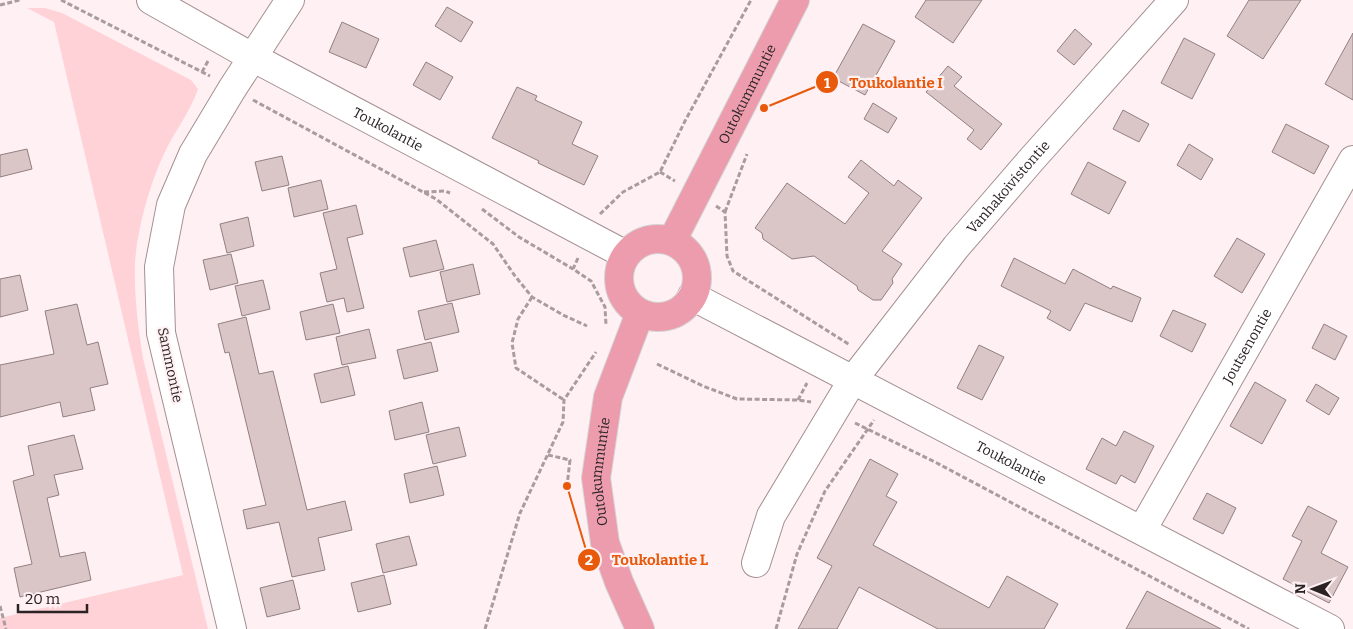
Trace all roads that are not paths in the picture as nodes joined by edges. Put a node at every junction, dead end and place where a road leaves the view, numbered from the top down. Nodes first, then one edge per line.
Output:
1 (151, 0) edge
2 (290, 0) edge
3 (795, 0) edge
4 (1174, 0) edge
5 (252, 57) junction
6 (1353, 160) edge
7 (672, 241) junction
8 (626, 255) junction
9 (692, 296) junction
10 (640, 313) junction
11 (852, 381) junction
12 (1142, 530) junction
13 (756, 563) dead end
14 (232, 629) edge
15 (640, 629) edge
16 (1330, 629) edge

1 - 5 street, Toukolantie
2 - 5 street, Sammontie
3 - 7 main road, Outokummuntie
4 - 11 street, Vanhakoivistontie
5 - 8 street, Toukolantie
5 - 14 street, Sammontie
6 - 12 street, Joutsenontie
7 - 8 main road
7 - 9 main road
8 - 10 main road
9 - 10 main road
9 - 11 street, Toukolantie
10 - 15 main road, Outokummuntie
11 - 12 street, Toukolantie
11 - 13 street, Vanhakoivistontie
12 - 16 street, Toukolantie

